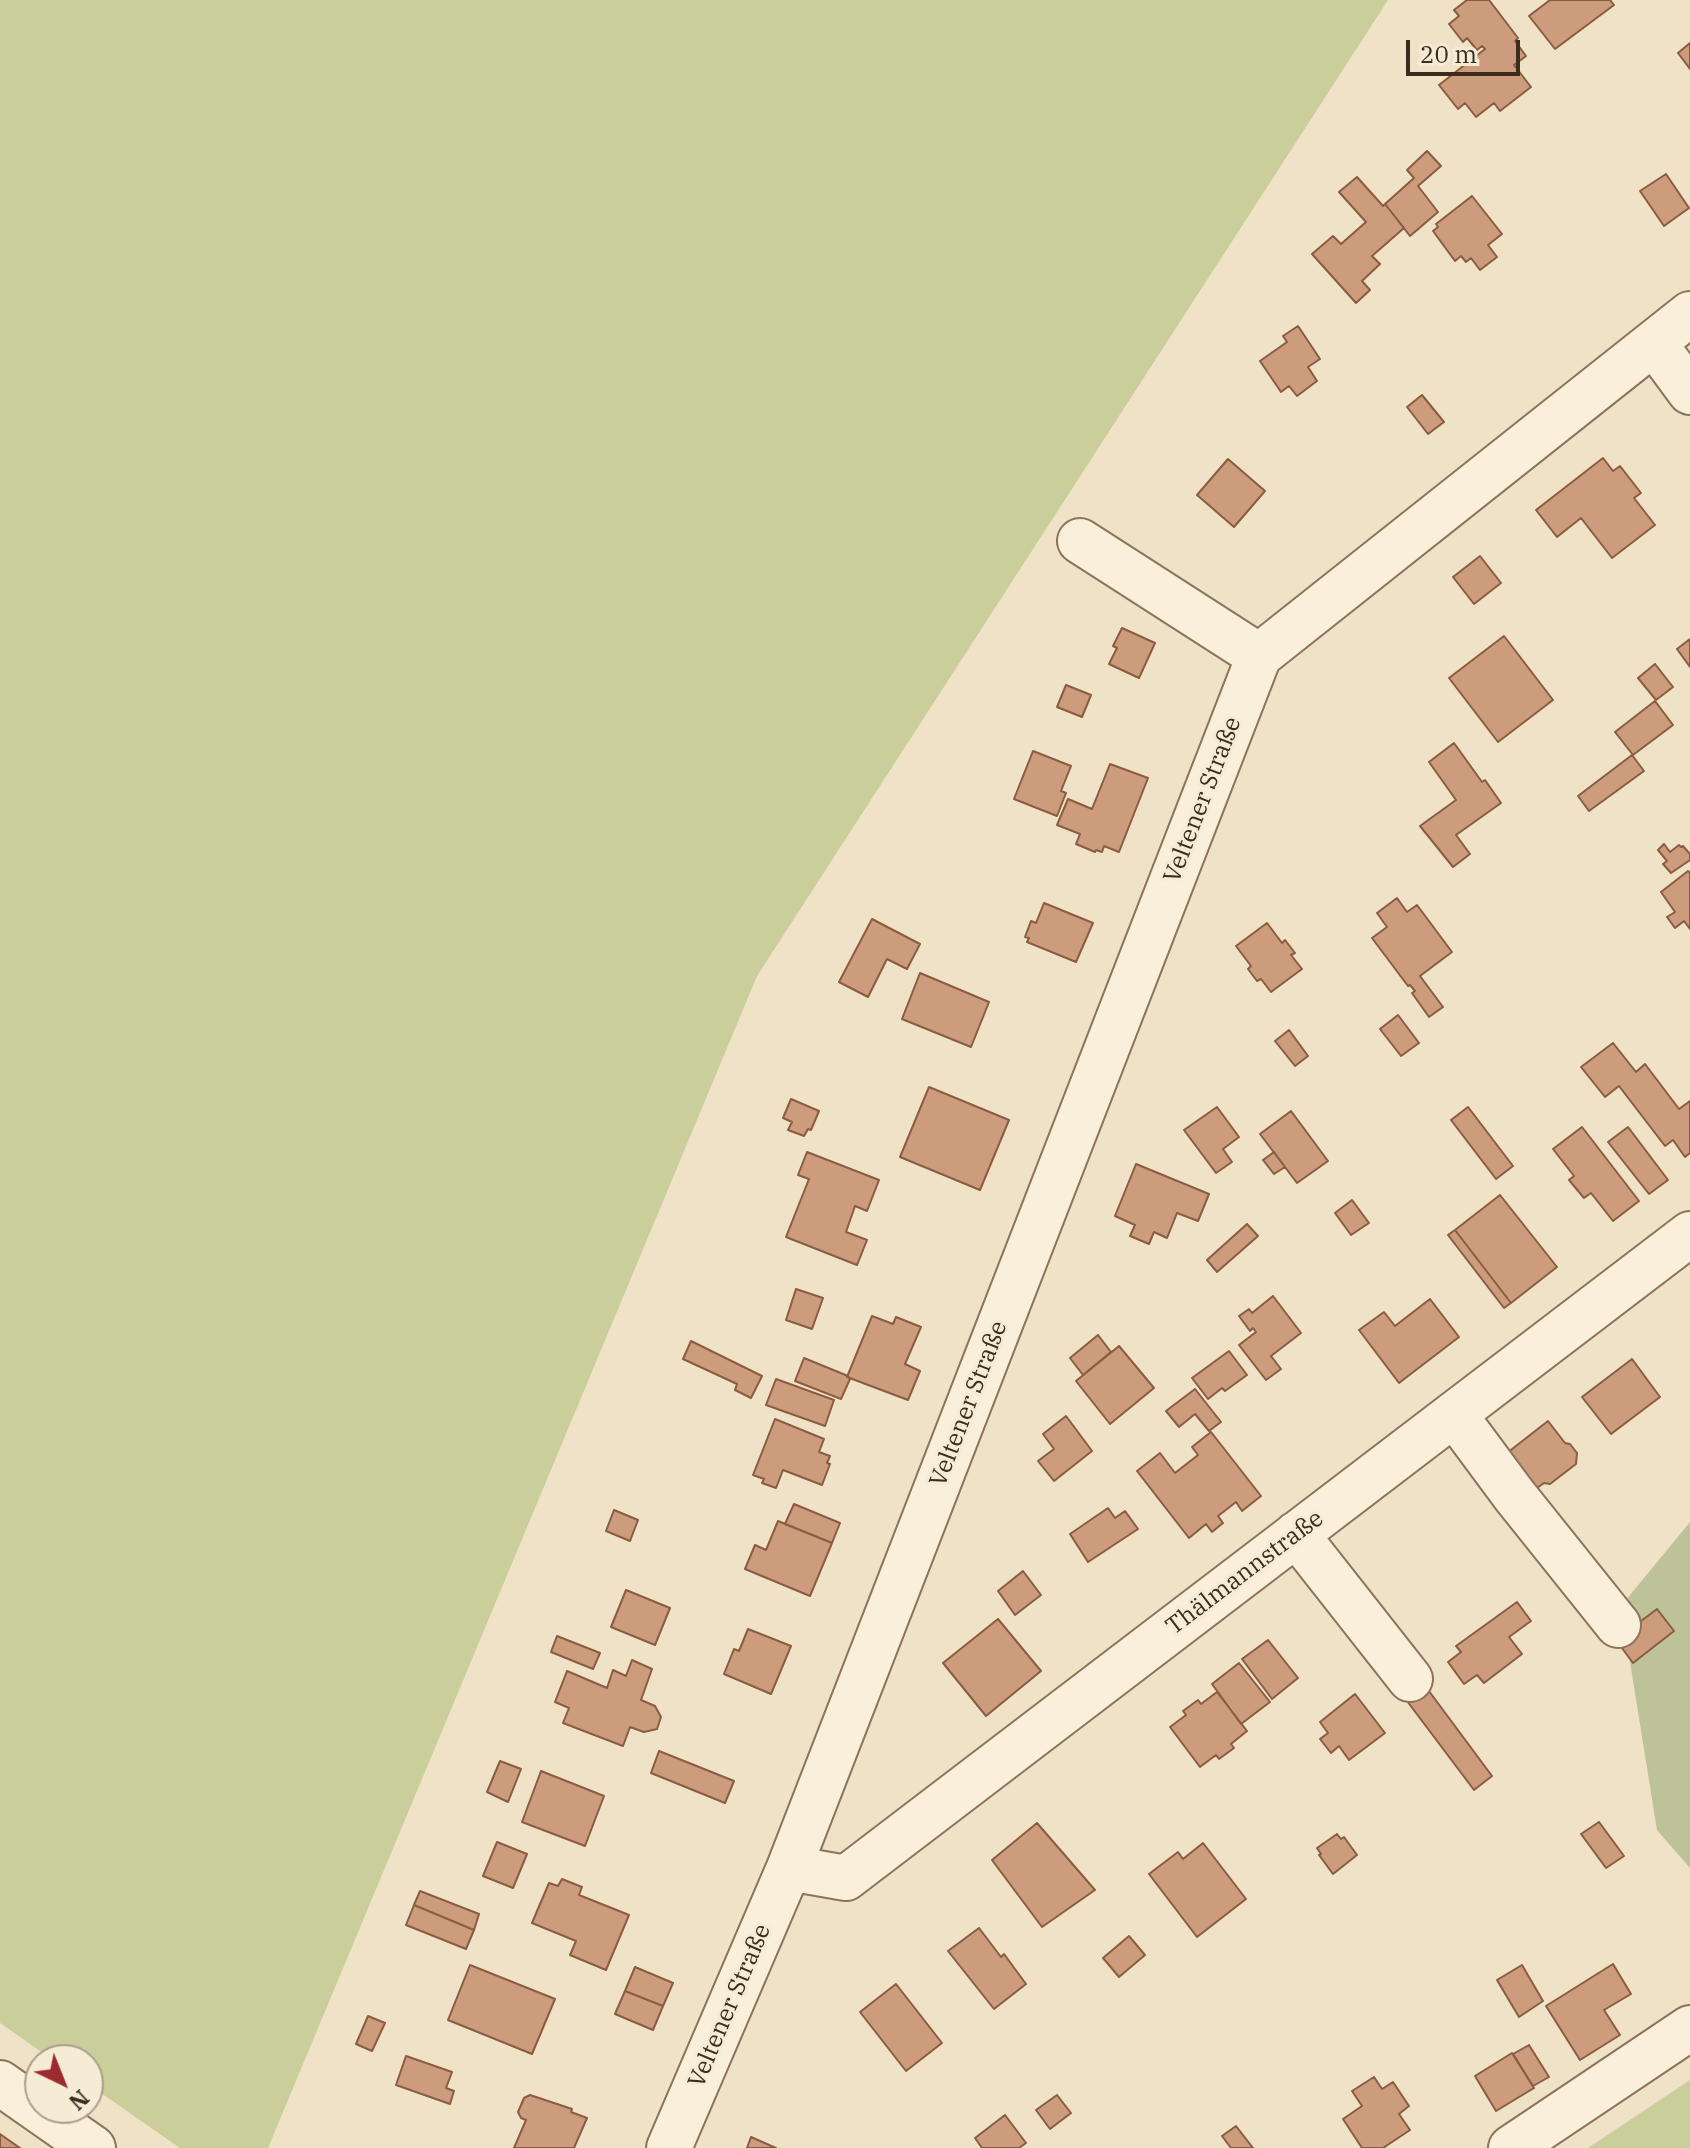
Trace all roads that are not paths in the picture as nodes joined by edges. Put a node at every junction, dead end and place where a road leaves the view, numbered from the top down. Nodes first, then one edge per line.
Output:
1 (1690, 314) edge
2 (1654, 343) junction
3 (1690, 392) edge
4 (1080, 541) dead end
5 (1259, 656) junction
6 (1690, 1234) edge
7 (1454, 1414) junction
8 (1296, 1534) junction
9 (1618, 1625) dead end
10 (1410, 1679) dead end
11 (789, 1868) junction
12 (1690, 2028) edge
13 (0, 2083) edge
14 (93, 2148) edge
15 (669, 2148) edge
16 (1511, 2148) edge

1 - 2 street
2 - 3 street
2 - 5 street
4 - 5 street
5 - 11 street, Veltener Straße
6 - 7 street, Thälmannstraße
7 - 8 street, Thälmannstraße
7 - 9 street
8 - 10 street
8 - 11 street, Thälmannstraße
11 - 15 street, Veltener Straße
12 - 16 street
13 - 14 street

